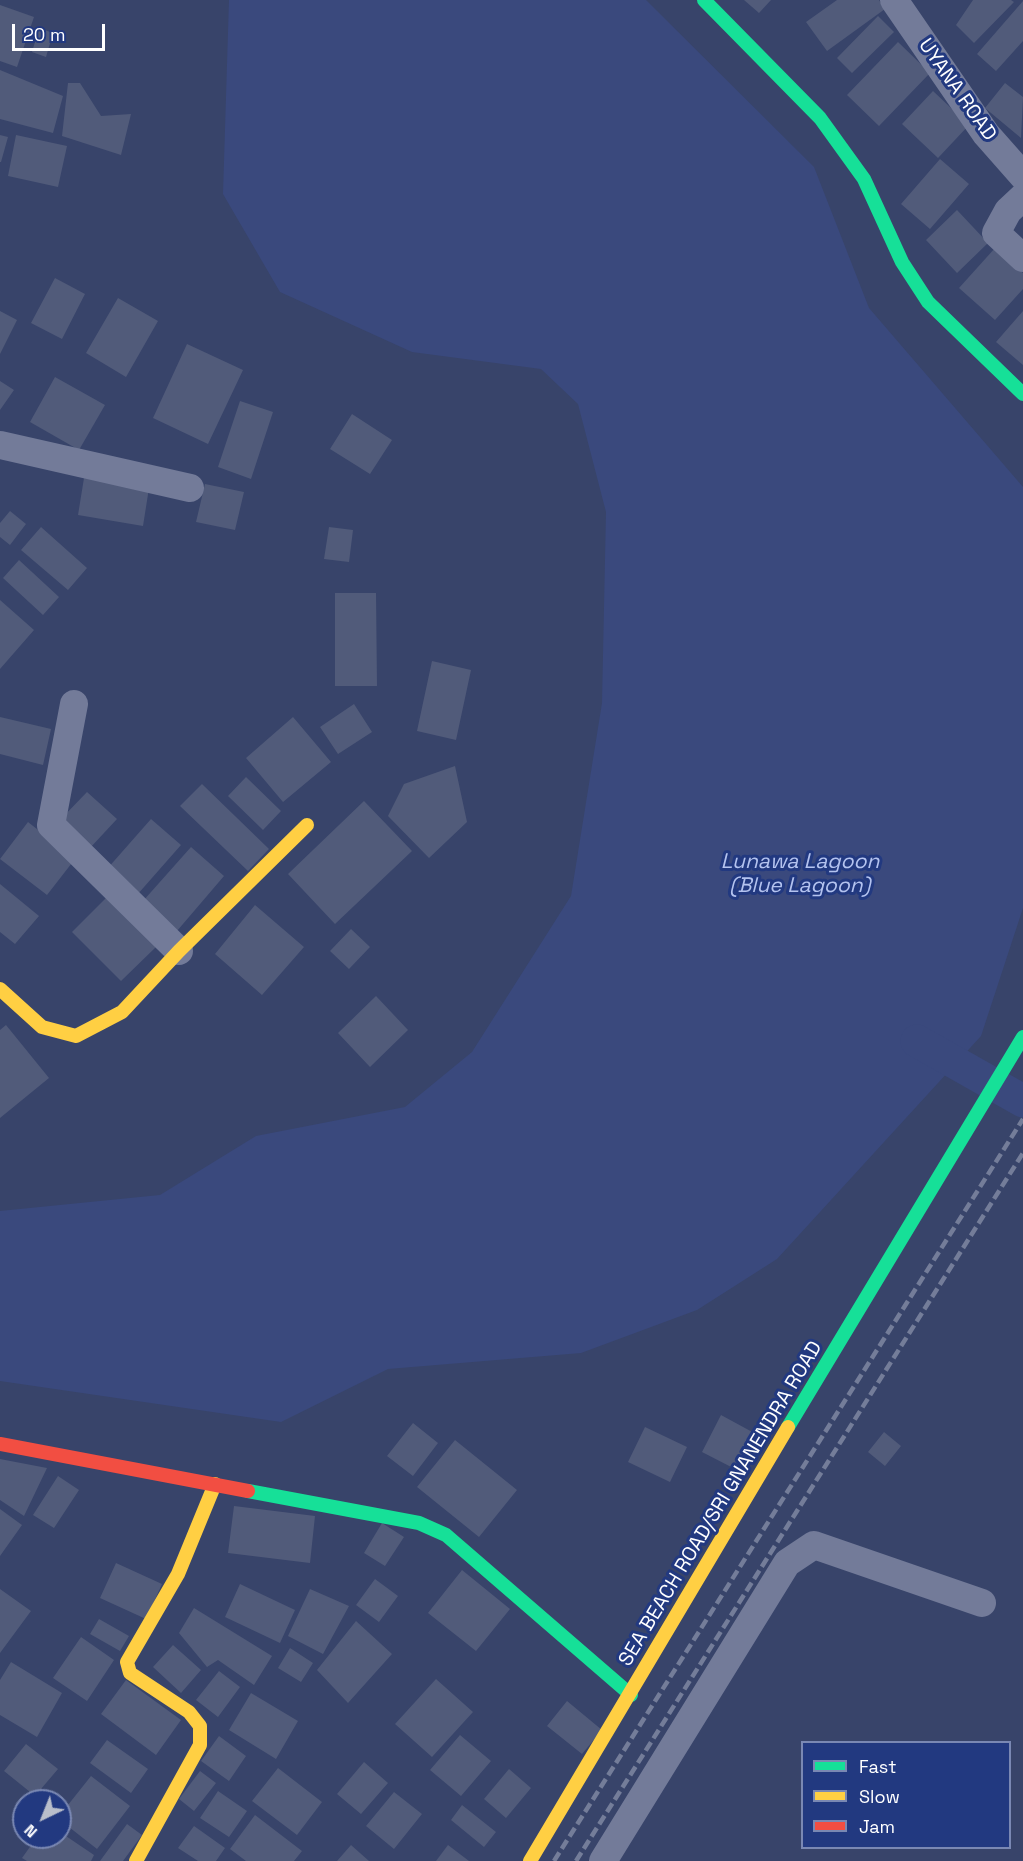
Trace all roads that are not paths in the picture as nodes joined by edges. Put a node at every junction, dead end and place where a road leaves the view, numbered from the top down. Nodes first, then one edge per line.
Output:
1 (704, 0) edge
2 (894, 0) edge
3 (1023, 176) edge
4 (1023, 197) edge
5 (1023, 258) edge
6 (1023, 394) edge
7 (0, 445) edge
8 (189, 488) dead end
9 (74, 704) dead end
10 (307, 825) dead end
11 (179, 951) junction
12 (0, 989) edge
13 (1023, 1037) edge
14 (0, 1444) edge
15 (215, 1484) junction
16 (982, 1603) dead end
17 (631, 1695) junction
18 (136, 1861) edge
19 (530, 1861) edge
20 (603, 1861) edge

1 - 6 street
2 - 3 street, UYANA ROAD
4 - 5 street
7 - 8 street
9 - 11 street
10 - 11 street
11 - 12 street
13 - 17 street, SEA BEACH ROAD/SRI GNANENDRA ROAD
14 - 15 street
15 - 17 street
15 - 18 street
16 - 20 street
17 - 19 street, SEA BEACH ROAD/SRI GNANENDRA ROAD

